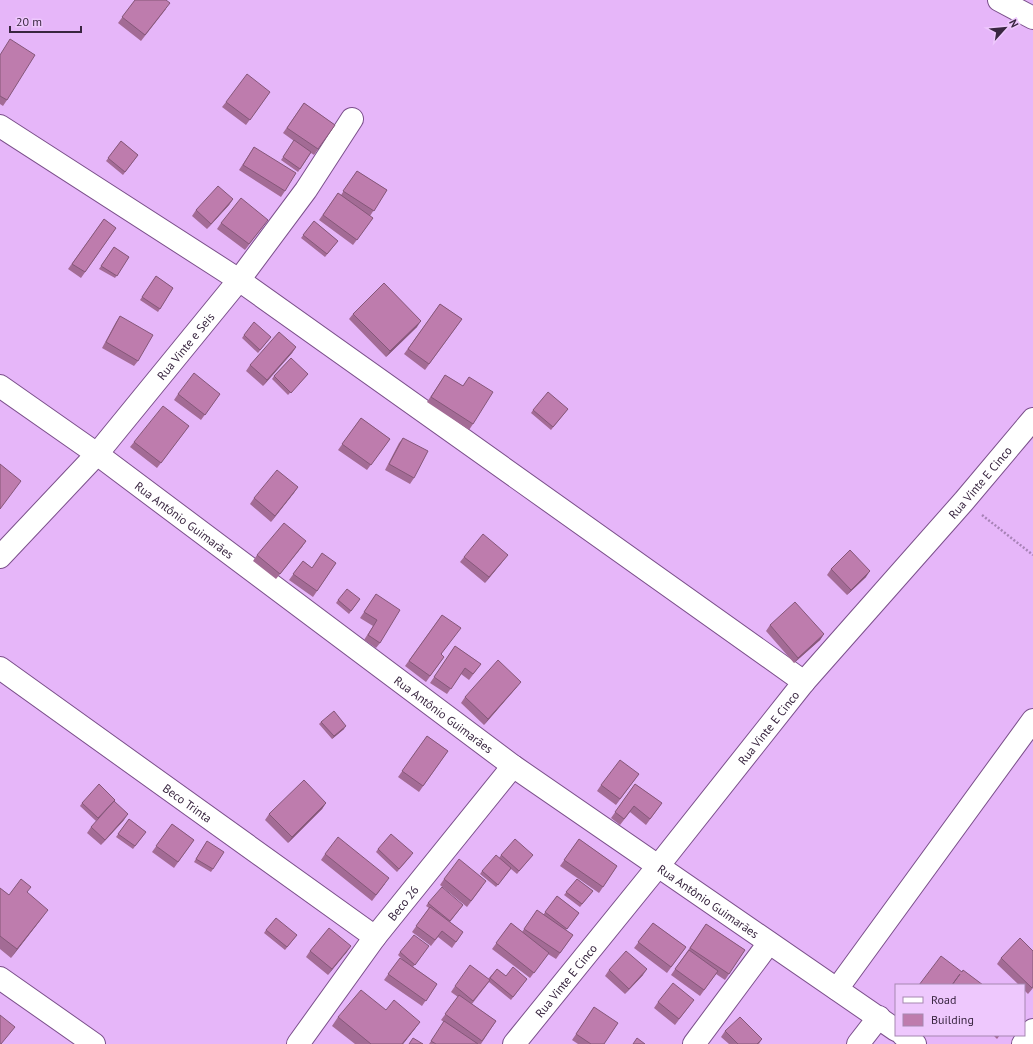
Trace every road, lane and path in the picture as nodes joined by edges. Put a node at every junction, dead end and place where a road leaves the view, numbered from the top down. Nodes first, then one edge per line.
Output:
1 (999, 0) edge
2 (1033, 18) edge
3 (352, 119) dead end
4 (0, 126) edge
5 (239, 280) junction
6 (0, 386) edge
7 (1033, 419) edge
8 (97, 454) junction
9 (964, 500) junction
10 (1033, 555) edge
11 (0, 557) edge
12 (0, 668) edge
13 (804, 682) junction
14 (1033, 720) edge
15 (513, 766) junction
16 (659, 865) junction
17 (375, 937) junction
18 (769, 943) junction
19 (0, 978) edge
20 (837, 989) junction
21 (879, 1016) junction
22 (895, 1029) edge
23 (1033, 1030) edge
24 (904, 1036) edge
25 (94, 1044) edge
26 (298, 1044) edge
27 (514, 1044) edge
28 (694, 1044) edge
29 (858, 1044) edge
30 (915, 1044) edge
31 (1023, 1044) edge

1 - 2 street
3 - 5 street, Rua Vinte e Seis
4 - 5 street
5 - 8 street, Rua Vinte e Seis
5 - 13 street
6 - 8 street, Rua Antônio Guimarães
7 - 9 street, Rua Vinte E Cinco
8 - 11 street, Rua Vinte e Seis
8 - 15 street, Rua Antônio Guimarães
9 - 10 path
9 - 13 street, Rua Vinte E Cinco
12 - 17 street, Beco Trinta
13 - 16 street, Rua Vinte E Cinco
14 - 20 street
15 - 16 street, Rua Antônio Guimarães
15 - 17 street, Beco 26
16 - 18 street, Rua Antônio Guimarães
16 - 27 street, Rua Vinte E Cinco
17 - 26 street, Beco 26
18 - 20 street, Rua Antônio Guimarães
18 - 28 street
19 - 25 street
20 - 21 street, Rua Antônio Guimarães
21 - 22 street, Rua Antônio Guimarães
21 - 29 street
23 - 31 street
24 - 30 street

